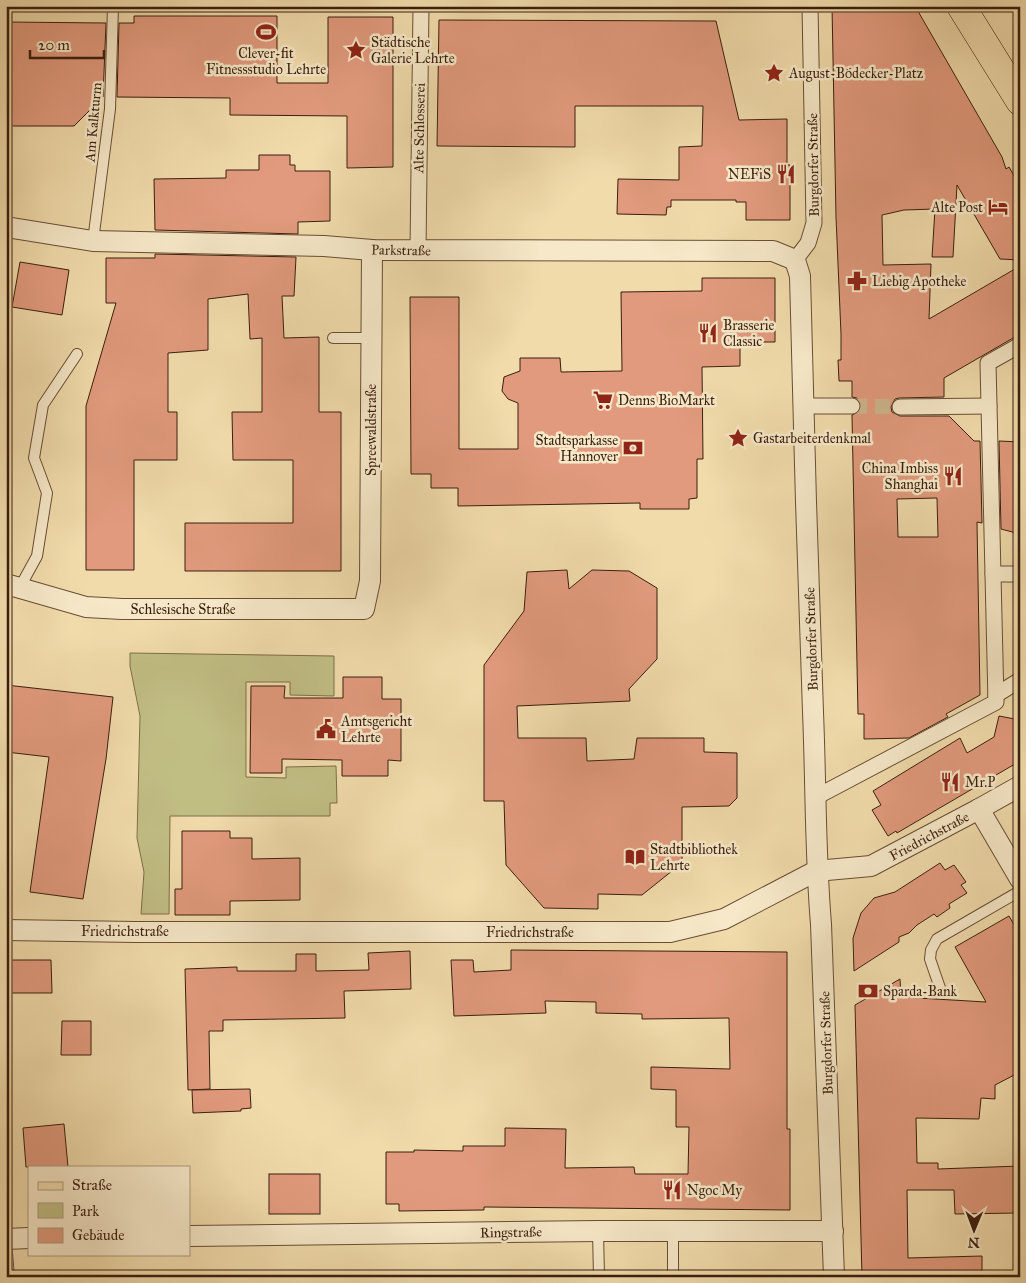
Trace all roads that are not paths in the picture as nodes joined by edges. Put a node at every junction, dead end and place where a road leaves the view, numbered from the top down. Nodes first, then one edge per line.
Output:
1 (113, 6) edge
2 (421, 6) edge
3 (810, 6) edge
4 (961, 6) edge
5 (1020, 101) edge
6 (6, 228) edge
7 (93, 241) junction
8 (372, 250) junction
9 (418, 250) junction
10 (795, 260) junction
11 (333, 338) dead end
12 (372, 338) junction
13 (1020, 345) edge
14 (77, 354) dead end
15 (802, 406) junction
16 (852, 406) tunnel mouth
17 (989, 406) junction
18 (900, 407) tunnel mouth
19 (993, 574) junction
20 (1020, 574) edge
21 (13, 586) edge
22 (364, 609) joint
23 (1020, 680) edge
24 (996, 695) junction
25 (1020, 786) edge
26 (816, 797) junction
27 (979, 809) junction
28 (816, 871) junction
29 (1020, 879) edge
30 (1020, 891) edge
31 (6, 930) edge
32 (940, 988) dead end
33 (598, 1231) junction
34 (673, 1231) junction
35 (833, 1231) junction
36 (190, 1236) edge
37 (28, 1238) edge
38 (6, 1240) edge
39 (9, 1277) edge
40 (599, 1277) edge
41 (673, 1277) edge
42 (834, 1277) edge

1 - 7 lane, Am Kalkturm
2 - 9 street, Alte Schlosserei
3 - 10 street, Burgdorfer Straße
4 - 5 main road
6 - 7 street, Parkstraße
7 - 8 street, Parkstraße
8 - 9 street, Parkstraße
8 - 12 street, Spreewaldstraße
9 - 10 street, Parkstraße
10 - 15 street, Burgdorfer Straße
11 - 12 lane
12 - 22 street, Spreewaldstraße
13 - 17 street
14 - 21 lane
15 - 16 street
15 - 26 street, Burgdorfer Straße
17 - 18 street
17 - 19 street
19 - 20 street
19 - 24 street
21 - 22 street, Schlesische Straße
23 - 24 street
24 - 26 street
25 - 27 street, Friedrichstraße
26 - 28 street, Burgdorfer Straße
27 - 28 street, Friedrichstraße
27 - 29 street
28 - 31 street, Friedrichstraße
28 - 35 street, Burgdorfer Straße
30 - 32 lane
33 - 34 street, Ringstraße
33 - 36 street, Ringstraße
33 - 40 lane
34 - 35 street, Ringstraße
34 - 41 lane
35 - 42 street, Burgdorfer Straße
37 - 38 street
38 - 39 lane

